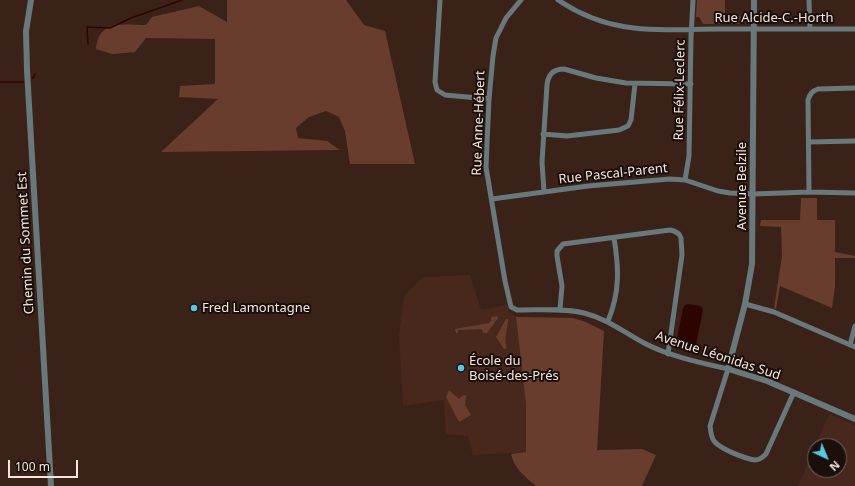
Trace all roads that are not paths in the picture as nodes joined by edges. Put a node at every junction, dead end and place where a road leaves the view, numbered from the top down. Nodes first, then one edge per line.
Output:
1 (31, 0) edge
2 (440, 0) edge
3 (521, 0) edge
4 (558, 0) edge
5 (693, 0) edge
6 (754, 0) edge
7 (809, 0) edge
8 (810, 29) junction
9 (855, 29) edge
10 (692, 30) junction
11 (753, 30) junction
12 (635, 84) junction
13 (691, 84) junction
14 (855, 88) edge
15 (489, 99) junction
16 (543, 134) junction
17 (855, 141) edge
18 (809, 142) junction
19 (684, 180) junction
20 (544, 192) junction
21 (809, 192) junction
22 (855, 193) edge
23 (753, 194) junction
24 (492, 199) junction
25 (614, 238) junction
26 (510, 302) joint
27 (745, 304) junction
28 (560, 309) junction
29 (608, 321) junction
30 (855, 326) edge
31 (853, 346) edge
32 (668, 354) junction
33 (728, 369) junction
34 (794, 392) junction
35 (855, 419) edge
36 (51, 486) edge

1 - 36 street, Chemin du Sommet Est
2 - 15 street
3 - 15 street, Rue Anne-Hébert
4 - 10 street, Rue Alcide-C.-Horth
5 - 10 street, Rue Félix-Leclerc
6 - 11 street, Avenue Belzile
7 - 8 street
8 - 9 street, Rue Alcide-C.-Horth
8 - 11 street, Rue Alcide-C.-Horth
10 - 11 street, Rue Alcide-C.-Horth
10 - 13 street, Rue Félix-Leclerc
11 - 23 street, Avenue Belzile
12 - 13 street
12 - 16 street
12 - 16 street
13 - 19 street, Rue Félix-Leclerc
14 - 18 street
15 - 24 street, Rue Anne-Hébert
16 - 20 street
17 - 18 street
18 - 21 street
19 - 20 street, Rue Pascal-Parent
19 - 23 street, Rue Pascal-Parent
20 - 24 street, Rue Pascal-Parent
21 - 22 street, Rue Pascal-Parent
21 - 23 street, Rue Pascal-Parent
23 - 27 street, Avenue Belzile
24 - 26 street, Rue Anne-Hébert
25 - 28 street
25 - 29 street
25 - 32 street
26 - 28 street, Avenue Léonidas Sud
27 - 31 street
27 - 33 street, Avenue Belzile
28 - 29 street, Avenue Léonidas Sud
29 - 32 street, Avenue Léonidas Sud
30 - 31 street
32 - 33 street, Avenue Léonidas Sud
33 - 34 street, Avenue Léonidas Sud
33 - 34 street
34 - 35 street, Avenue Léonidas Sud

